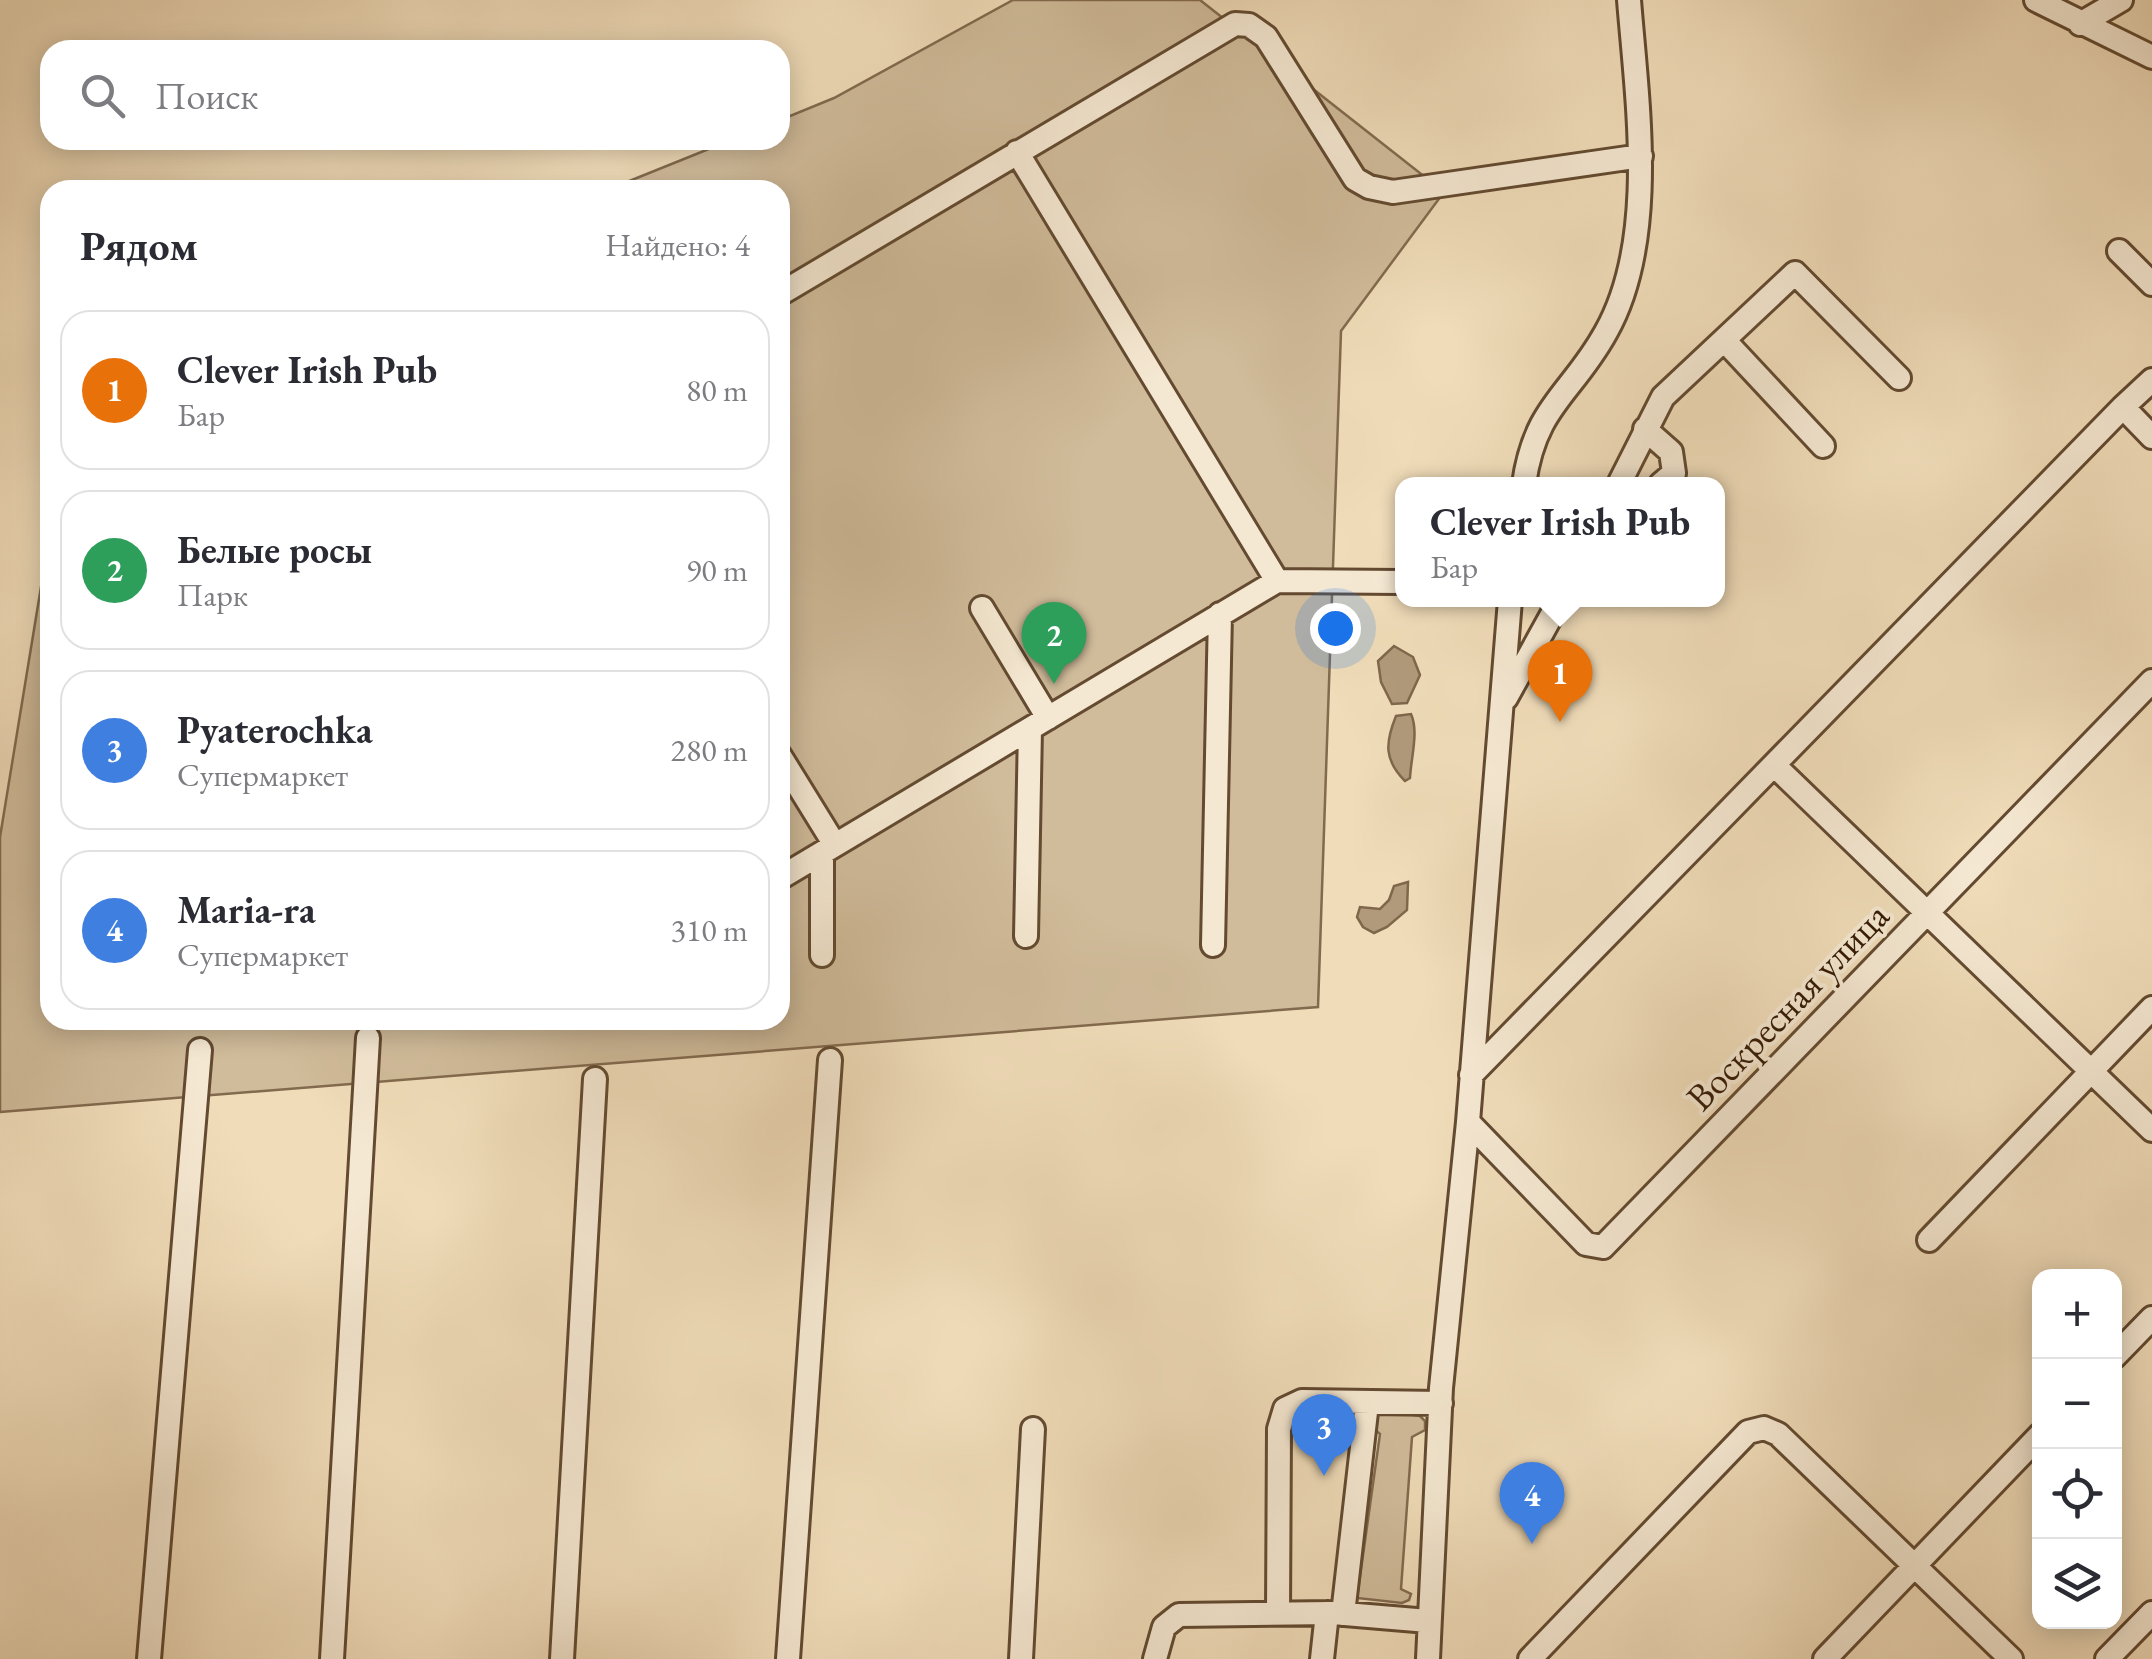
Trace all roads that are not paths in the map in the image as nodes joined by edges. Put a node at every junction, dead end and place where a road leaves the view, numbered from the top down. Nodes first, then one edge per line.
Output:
1 (1629, 0) edge
2 (2036, 0) edge
3 (2121, 0) edge
4 (2080, 24) junction
5 (2152, 57) edge
6 (1017, 152) junction
7 (1640, 156) junction
8 (2118, 251) dead end
9 (2152, 284) edge
10 (790, 288) edge
11 (1725, 341) junction
12 (1898, 378) dead end
13 (2152, 380) edge
14 (2123, 406) junction
15 (1646, 429) junction
16 (2152, 436) edge
17 (1823, 446) dead end
18 (1525, 477) edge
19 (1622, 477) edge
20 (1669, 477) edge
21 (1276, 581) junction
22 (1395, 582) edge
23 (1509, 607) edge
24 (1556, 607) edge
25 (982, 608) dead end
26 (1220, 614) junction
27 (2152, 681) edge
28 (1502, 705) junction
29 (1039, 723) junction
30 (1775, 766) junction
31 (790, 775) edge
32 (829, 849) junction
33 (790, 872) edge
34 (1928, 912) junction
35 (1026, 936) dead end
36 (1214, 945) dead end
37 (822, 955) dead end
38 (2152, 1008) edge
39 (368, 1038) dead end
40 (200, 1050) dead end
41 (830, 1060) dead end
42 (2092, 1071) junction
43 (1471, 1075) junction
44 (595, 1079) dead end
45 (1468, 1122) junction
46 (2152, 1130) edge
47 (1929, 1240) dead end
48 (2152, 1318) edge
49 (2122, 1349) edge
50 (1367, 1404) junction
51 (1441, 1404) junction
52 (1033, 1429) dead end
53 (2032, 1443) edge
54 (1914, 1566) junction
55 (1278, 1613) junction
56 (1335, 1613) junction
57 (2152, 1613) edge
58 (1428, 1621) junction
59 (149, 1659) edge
60 (332, 1659) edge
61 (562, 1659) edge
62 (788, 1659) edge
63 (1021, 1659) edge
64 (1155, 1659) edge
65 (1322, 1659) edge
66 (1428, 1659) edge
67 (1530, 1659) edge
68 (1824, 1659) edge
69 (2011, 1659) edge
70 (2106, 1659) edge

1 - 7 street
2 - 4 street
3 - 4 street
4 - 5 street
6 - 7 street
6 - 10 street
6 - 21 street
7 - 18 street
8 - 9 street
11 - 12 street
11 - 15 street
11 - 17 street
13 - 14 street
14 - 16 street
14 - 30 street
15 - 19 street
15 - 20 street
21 - 22 street
21 - 26 street
23 - 28 street
24 - 28 street
25 - 29 street
26 - 29 street
26 - 36 street
27 - 34 street, Воскресная улица
28 - 43 street
29 - 32 street
29 - 35 street
30 - 34 street
30 - 43 street
31 - 32 street
32 - 33 street
32 - 37 street
34 - 42 street
34 - 45 street, Воскресная улица
38 - 42 street
39 - 60 street
40 - 59 street
41 - 62 street
42 - 46 street
42 - 47 street
43 - 45 street
44 - 61 street
45 - 51 street
48 - 49 street
50 - 51 street
50 - 55 street
50 - 56 street
51 - 58 street
52 - 63 street
53 - 54 street
54 - 67 street
54 - 68 street
54 - 69 street
55 - 56 street
55 - 64 street
56 - 58 street
56 - 65 street
57 - 70 street
58 - 66 street

